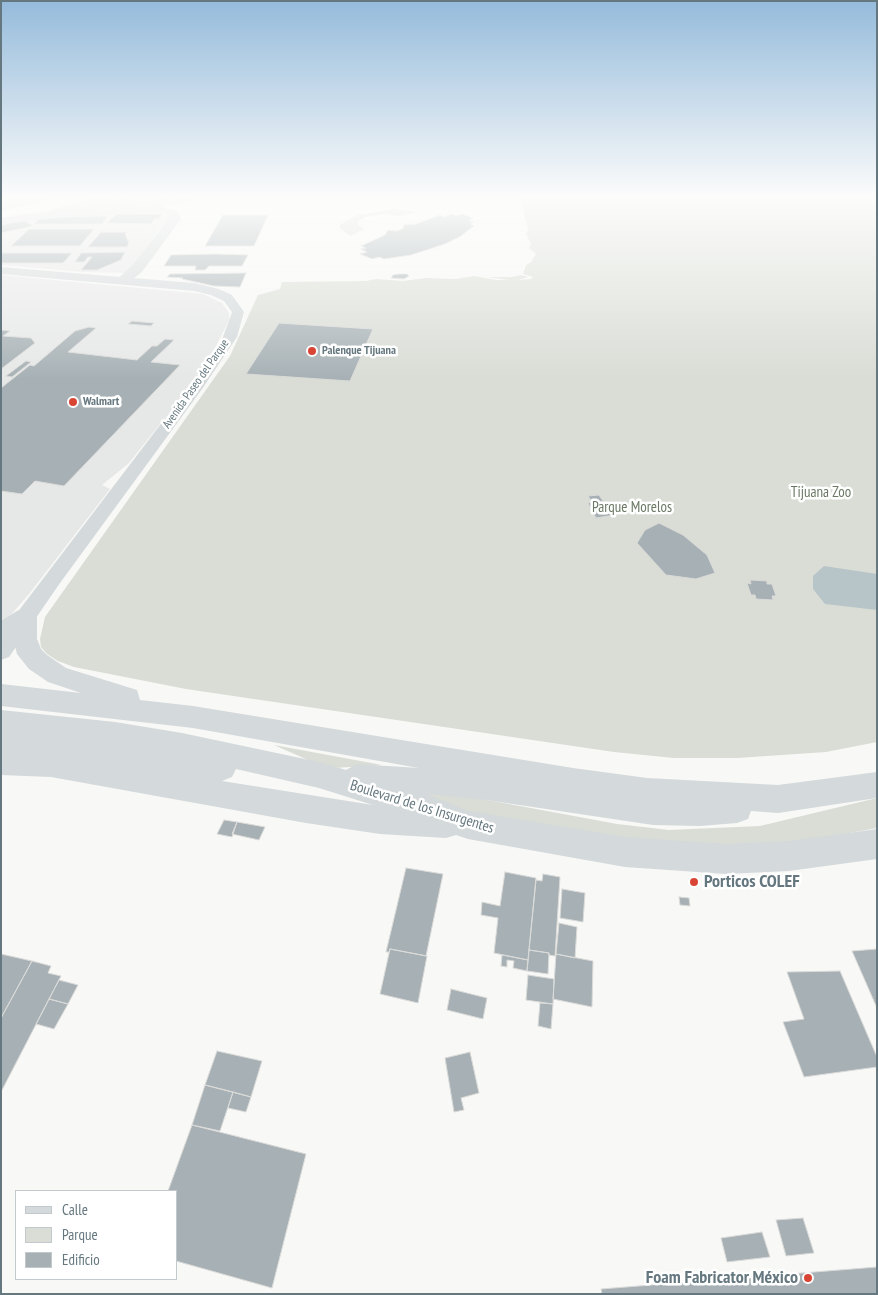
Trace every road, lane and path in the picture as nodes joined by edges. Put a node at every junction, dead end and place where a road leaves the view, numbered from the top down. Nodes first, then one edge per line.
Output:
1 (146, 258) edge
2 (154, 258) edge
3 (1, 270) edge
4 (131, 281) junction
5 (25, 617) junction
6 (1, 634) edge
7 (1, 651) edge
8 (1, 694) edge
9 (193, 716) junction
10 (1, 721) edge
11 (1, 743) edge
12 (1, 762) edge
13 (319, 775) junction
14 (877, 785) edge
15 (417, 793) junction
16 (778, 799) junction
17 (468, 825) junction
18 (877, 844) edge

1 - 4 main road
2 - 4 main road
3 - 4 main road, Avenida Paseo del Parque
4 - 5 main road, Avenida Paseo del Parque
5 - 6 main road
5 - 7 main road, Avenida Paseo del Parque
5 - 9 main road
8 - 9 main road
9 - 16 main road
10 - 13 main road, Boulevard de los Insurgentes
11 - 13 main road
12 - 17 main road
13 - 15 main road, Boulevard de los Insurgentes
14 - 16 main road
15 - 16 main road
15 - 17 main road, Boulevard de los Insurgentes
17 - 18 main road, Boulevard de los Insurgentes

